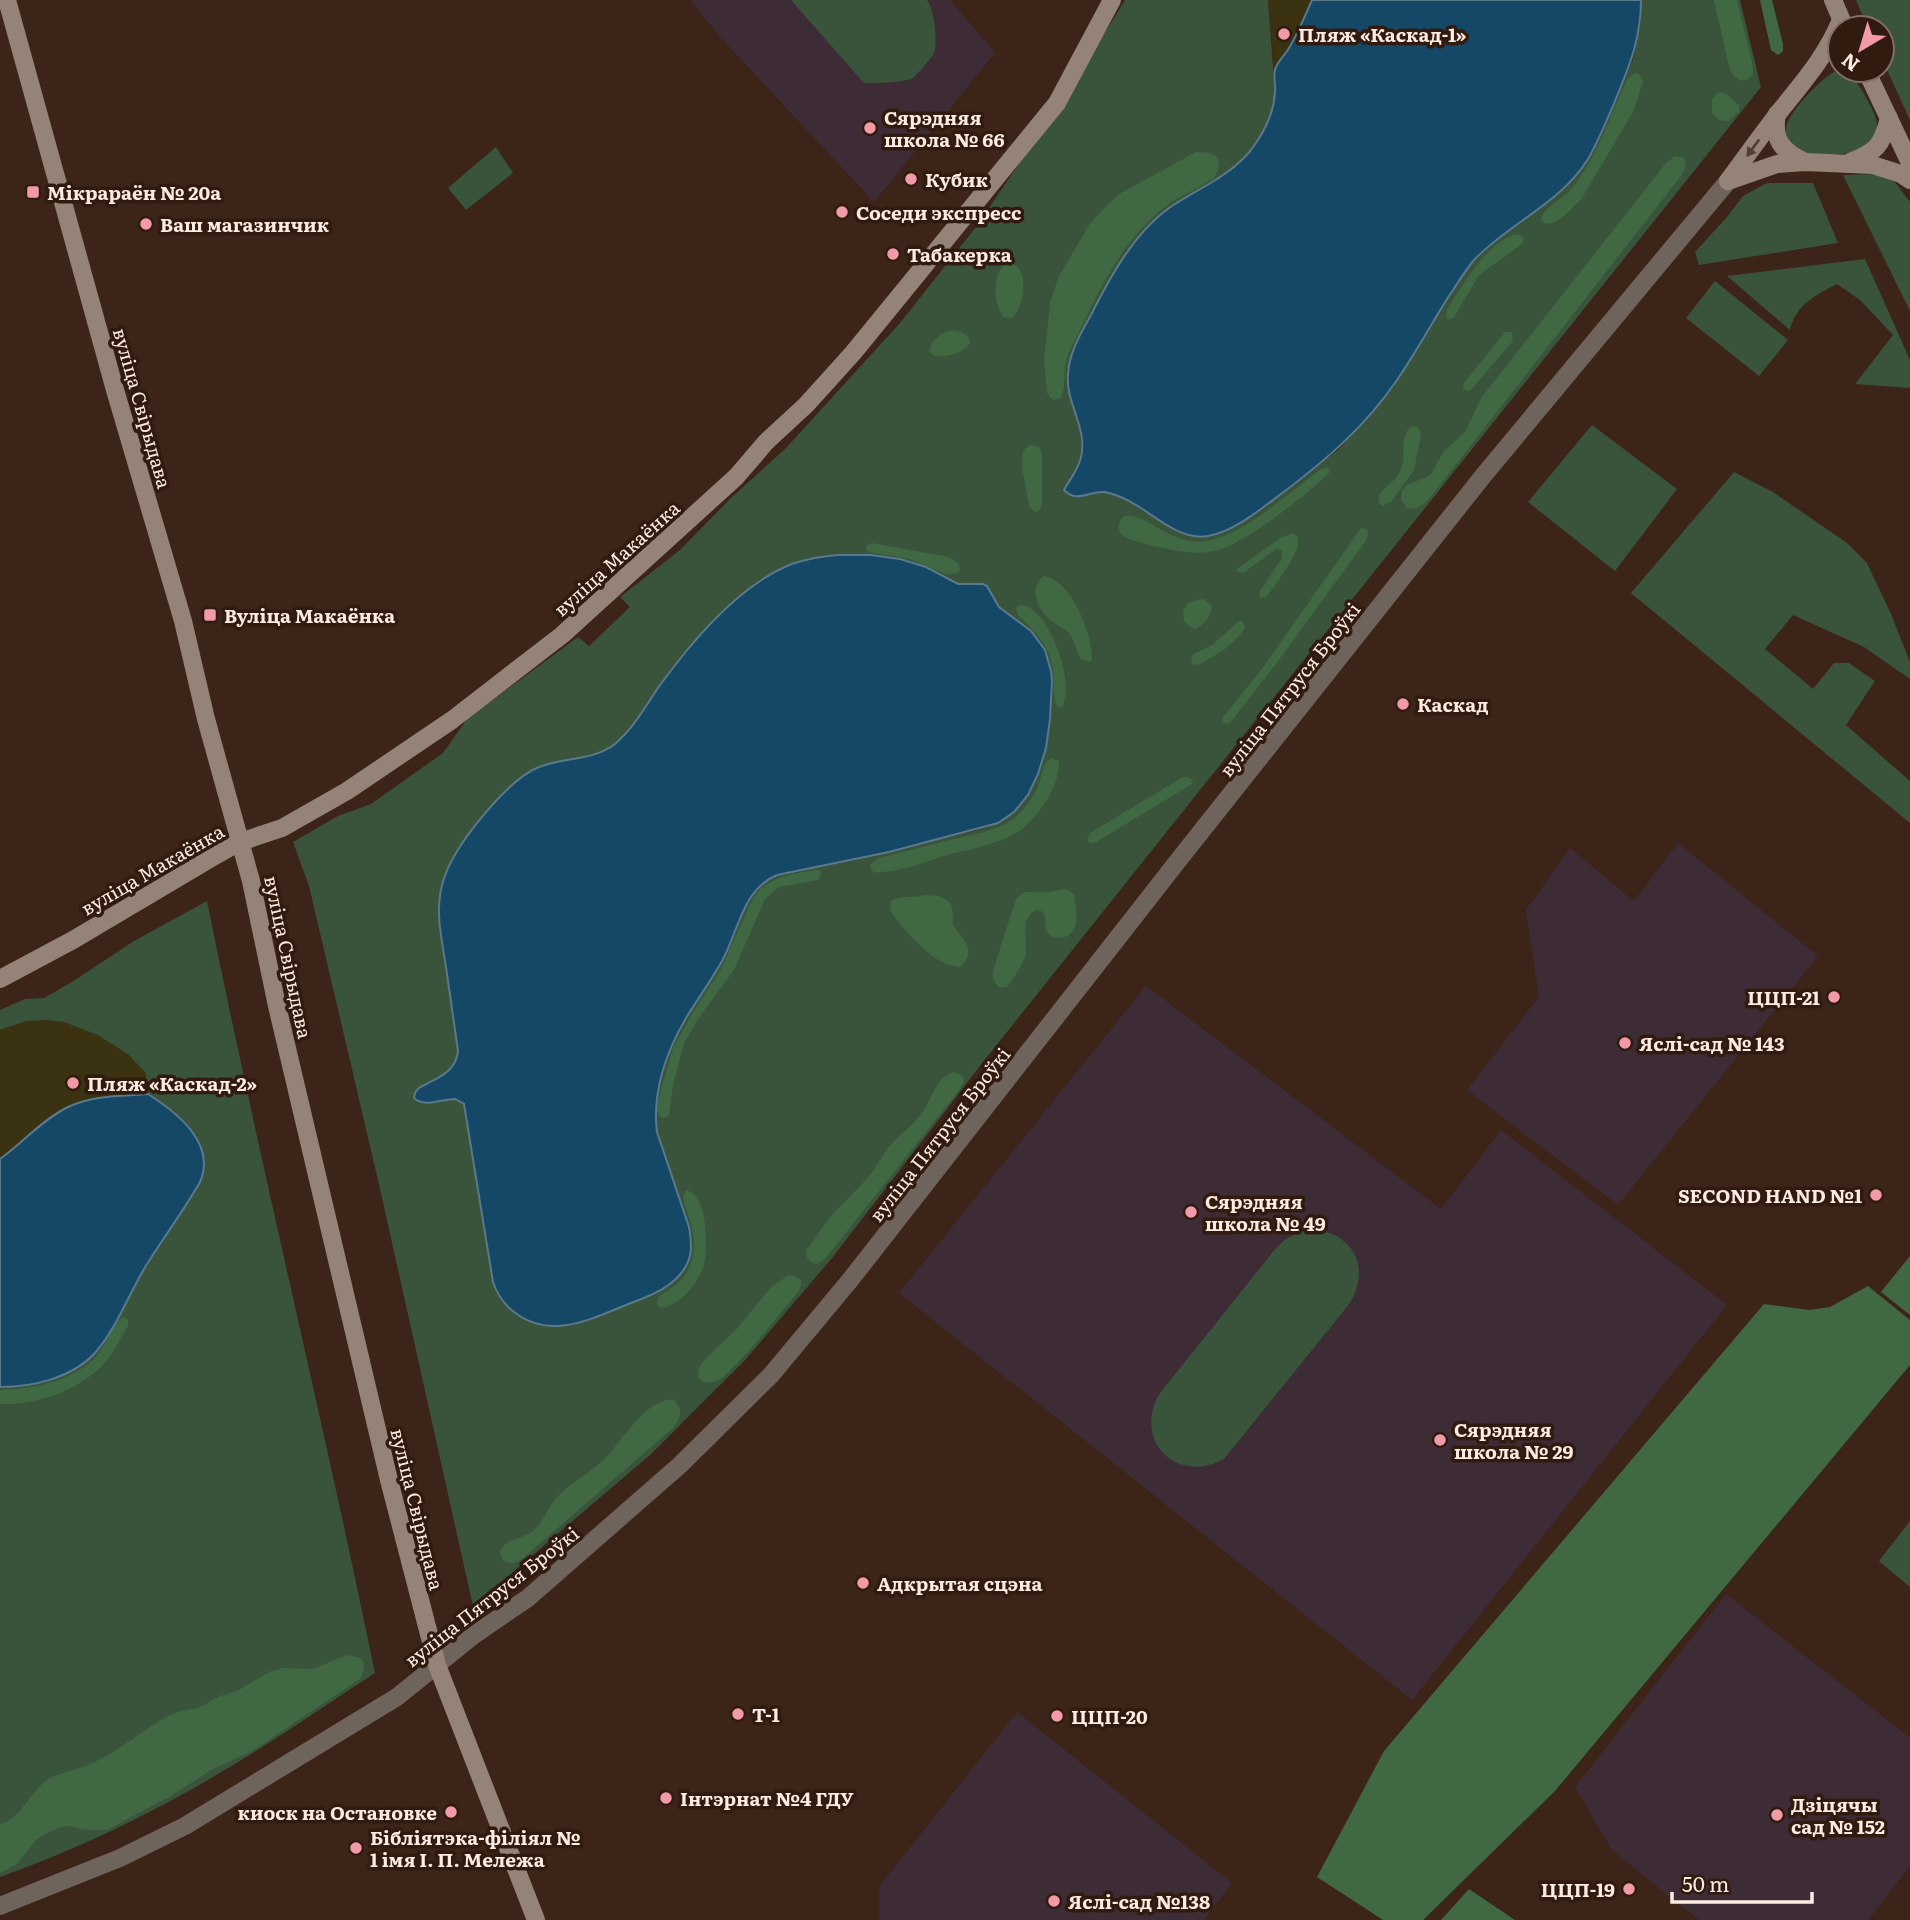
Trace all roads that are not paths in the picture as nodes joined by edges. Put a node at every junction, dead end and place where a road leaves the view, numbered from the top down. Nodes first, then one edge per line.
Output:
1 (8, 0) edge
2 (1112, 0) edge
3 (1826, 51) edge
4 (1826, 62) edge
5 (1816, 67) junction
6 (1872, 84) edge
7 (1777, 114) junction
8 (1889, 118) junction
9 (1805, 162) junction
10 (1910, 163) edge
11 (1845, 164) junction
12 (1910, 180) edge
13 (1728, 181) junction
14 (240, 842) junction
15 (0, 979) edge
16 (437, 1665) junction
17 (0, 1906) edge
18 (536, 1920) edge

1 - 14 street, вуліца Свірыдава
2 - 14 street, вуліца Макаёнка
3 - 5 street
4 - 5 street
5 - 7 street
6 - 8 street
7 - 9 street
7 -> 13 street
8 - 10 street
8 - 11 street
9 - 11 street
9 - 13 street
11 - 12 street
13 - 16 street, вуліца Пятруся Броўкі
14 - 15 street, вуліца Макаёнка
14 - 16 street, вуліца Свірыдава
16 - 17 street, вуліца Пятруся Броўкі
16 - 18 street, вуліца Свірыдава

